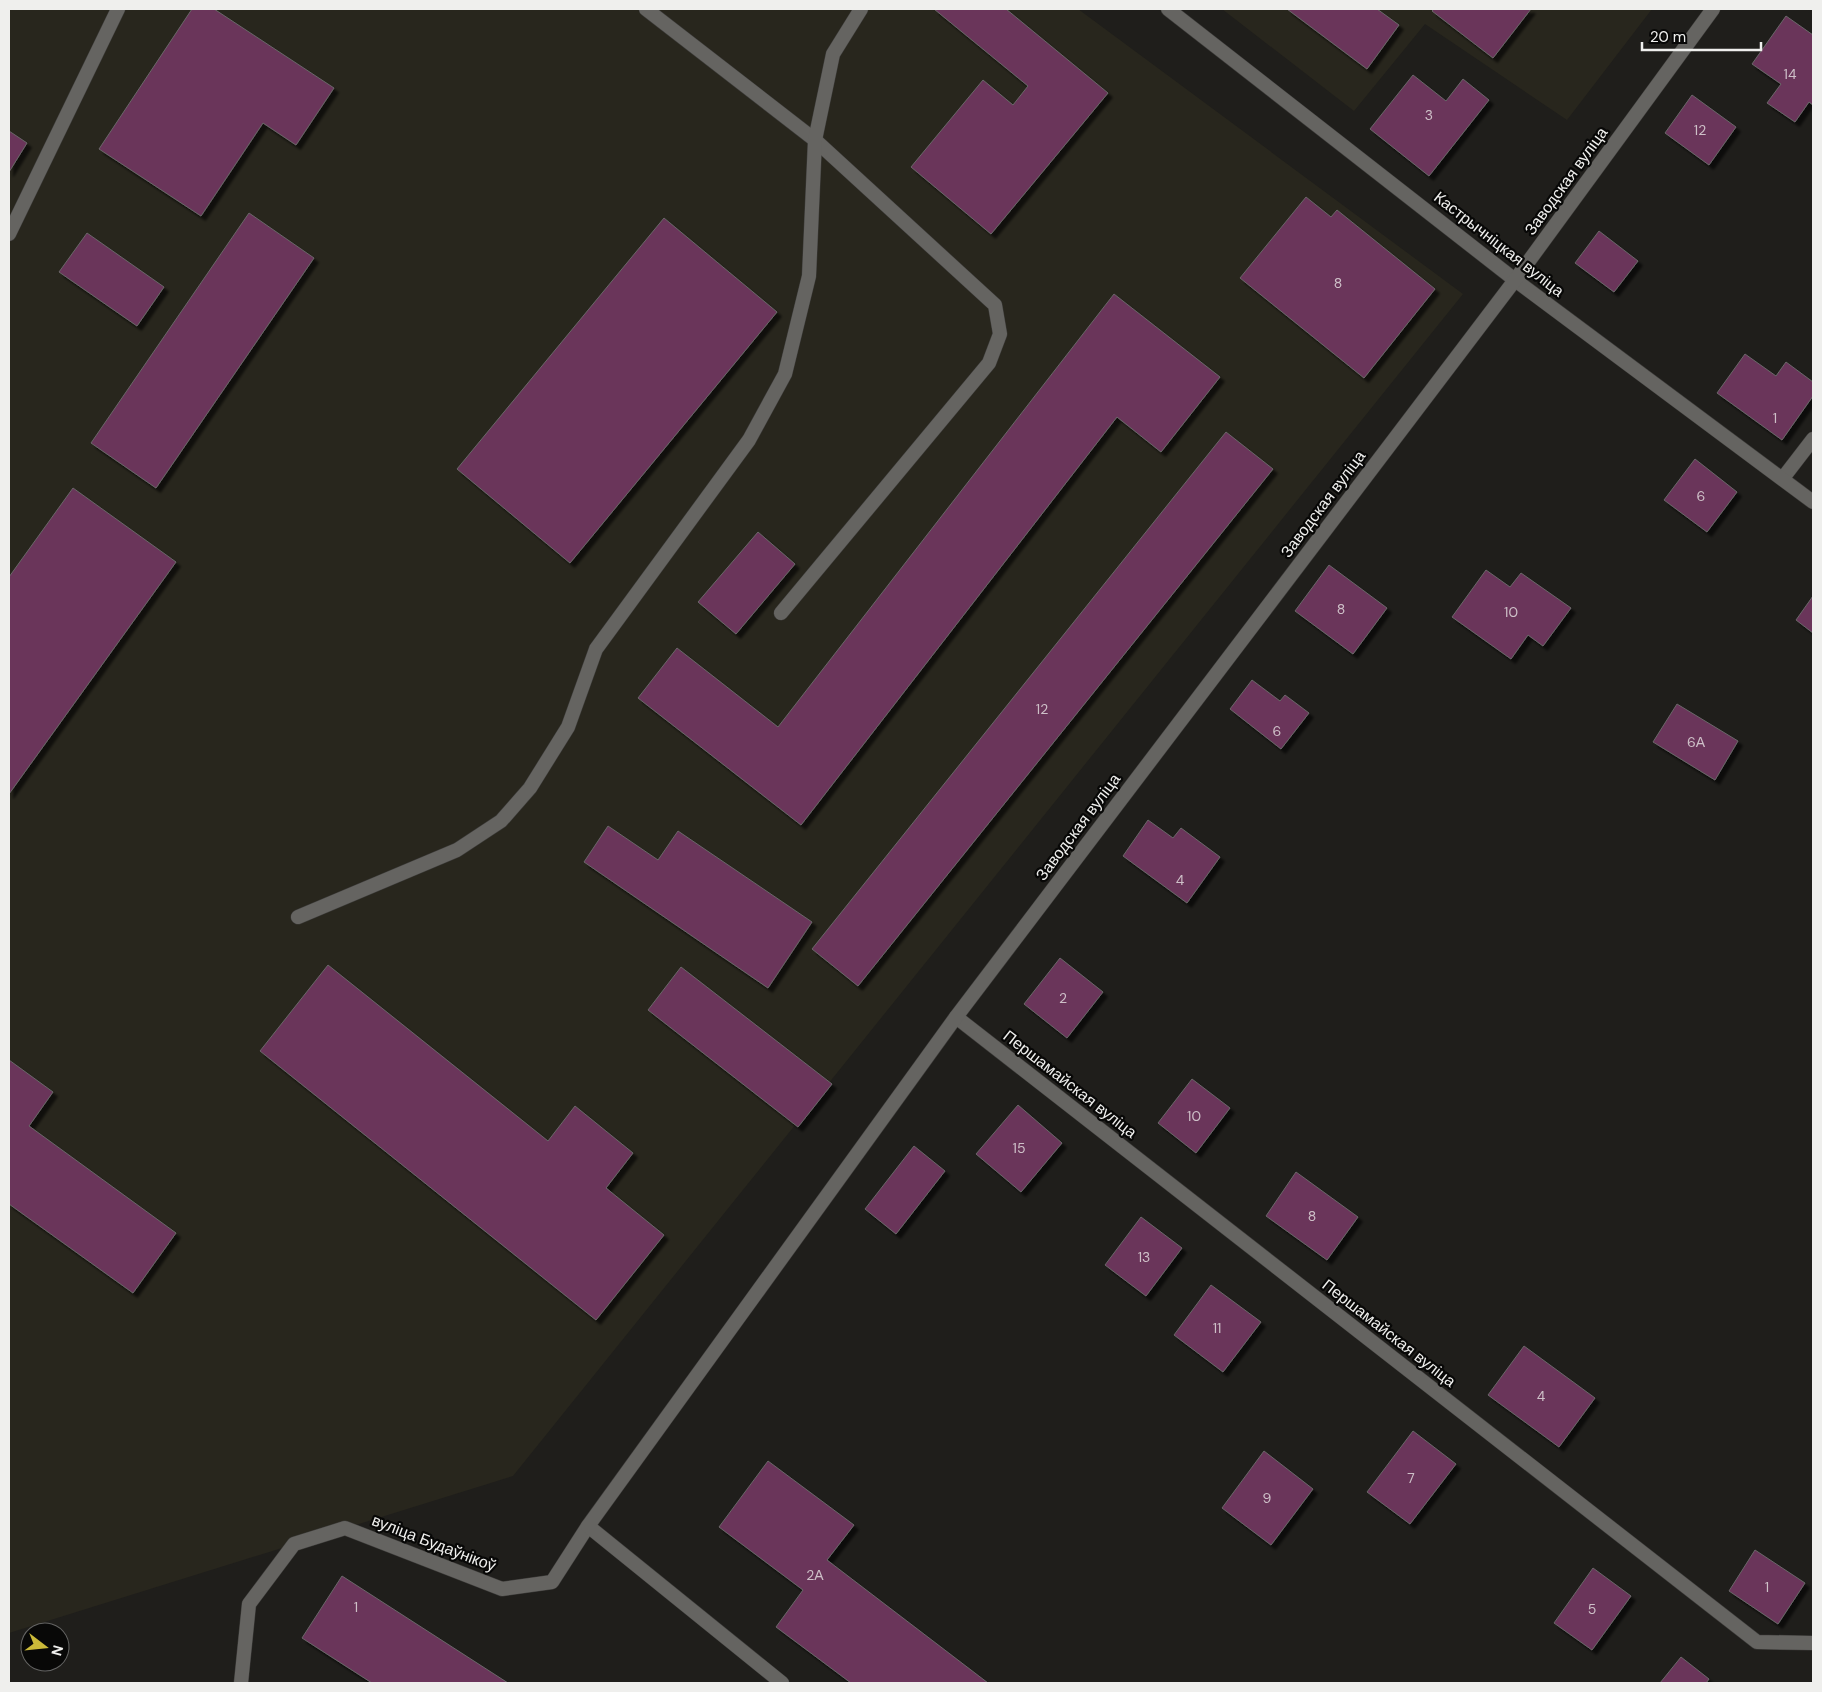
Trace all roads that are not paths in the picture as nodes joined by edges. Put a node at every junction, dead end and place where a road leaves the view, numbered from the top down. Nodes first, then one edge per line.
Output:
1 (118, 9) edge
2 (646, 9) edge
3 (861, 9) edge
4 (1168, 9) edge
5 (1713, 9) edge
6 (815, 140) junction
7 (9, 234) edge
8 (1515, 280) junction
9 (1813, 439) edge
10 (1783, 478) junction
11 (1813, 502) edge
12 (781, 613) dead end
13 (298, 917) dead end
14 (956, 1017) junction
15 (588, 1526) junction
16 (1813, 1643) edge
17 (241, 1683) edge
18 (782, 1683) edge

1 - 7 street
2 - 6 street
3 - 6 street
4 - 8 street, Кастрычніцкая вуліца
5 - 8 street, Заводская вуліца
6 - 12 street
6 - 13 street
8 - 10 street, Кастрычніцкая вуліца
8 - 14 street, Заводская вуліца
9 - 10 street
10 - 11 street, Кастрычніцкая вуліца
14 - 15 street, Заводская вуліца
14 - 16 street, Першамайская вуліца
15 - 17 street, вуліца Будаўнікоў
15 - 18 street

